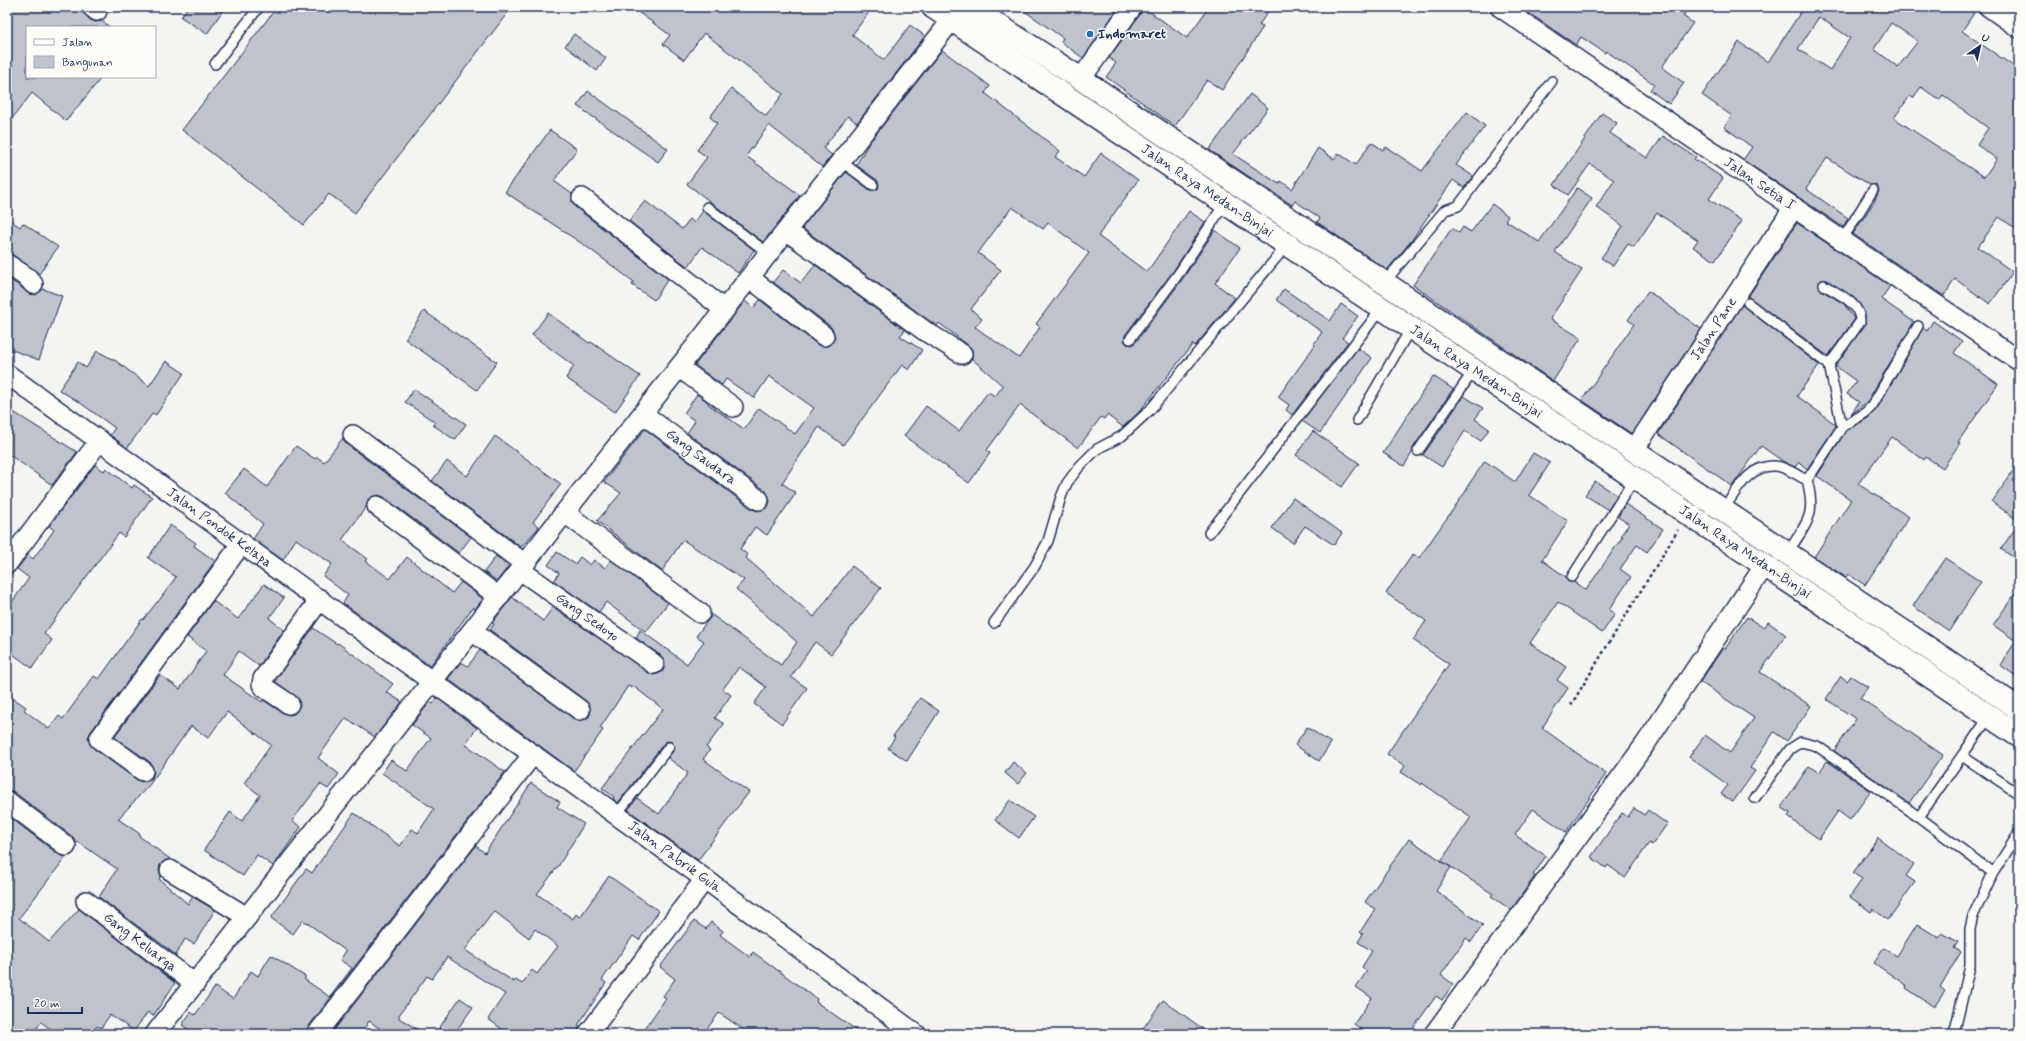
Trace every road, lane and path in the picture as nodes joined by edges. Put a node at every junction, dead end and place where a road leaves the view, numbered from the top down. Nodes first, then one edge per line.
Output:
1 (260, 7) edge
2 (933, 7) edge
3 (970, 7) edge
4 (1132, 7) edge
5 (1500, 7) edge
6 (1989, 7) edge
7 (958, 14) edge
8 (2019, 28) edge
9 (215, 64) dead end
10 (1081, 79) junction
11 (1552, 81) dead end
12 (842, 162) junction
13 (872, 185) dead end
14 (1873, 190) dead end
15 (582, 198) dead end
16 (1225, 203) junction
17 (707, 207) dead end
18 (1794, 207) junction
19 (787, 231) junction
20 (1842, 240) junction
21 (1287, 245) junction
22 (769, 254) junction
23 (7, 264) edge
24 (750, 278) junction
25 (1384, 283) junction
26 (33, 284) dead end
27 (1824, 285) dead end
28 (1748, 303) dead end
29 (1382, 308) junction
30 (725, 310) junction
31 (1918, 326) dead end
32 (1411, 328) junction
33 (824, 336) dead end
34 (1130, 339) dead end
35 (962, 354) dead end
36 (2019, 361) edge
37 (1829, 366) junction
38 (680, 368) junction
39 (1474, 370) junction
40 (7, 374) edge
41 (733, 407) dead end
42 (643, 414) junction
43 (1357, 420) dead end
44 (1842, 427) junction
45 (353, 435) dead end
46 (100, 440) junction
47 (1634, 450) junction
48 (1418, 451) dead end
49 (1635, 478) junction
50 (1807, 480) junction
51 (759, 500) dead end
52 (376, 506) dead end
53 (1723, 510) junction
54 (565, 514) junction
55 (1688, 514) junction
56 (1209, 533) dead end
57 (242, 543) junction
58 (1788, 554) junction
59 (7, 564) edge
60 (1764, 565) junction
61 (523, 567) junction
62 (1572, 577) dead end
63 (499, 597) junction
64 (320, 599) junction
65 (700, 614) dead end
66 (1878, 614) junction
67 (994, 623) dead end
68 (472, 632) junction
69 (1866, 633) junction
70 (654, 664) dead end
71 (433, 681) junction
72 (289, 704) dead end
73 (1571, 705) dead end
74 (2019, 709) edge
75 (580, 710) dead end
76 (1990, 717) junction
77 (2019, 736) edge
78 (669, 747) dead end
79 (533, 754) junction
80 (1962, 756) junction
81 (143, 771) dead end
82 (2019, 794) edge
83 (1755, 798) dead end
84 (7, 801) edge
85 (617, 814) junction
86 (1919, 817) junction
87 (2019, 834) edge
88 (66, 846) dead end
89 (170, 870) dead end
90 (1993, 873) junction
91 (706, 879) junction
92 (86, 901) dead end
93 (247, 917) junction
94 (195, 984) junction
95 (155, 1034) edge
96 (317, 1034) edge
97 (588, 1034) edge
98 (916, 1034) edge
99 (1434, 1034) edge
100 (1954, 1034) edge

1 - 9 lane
2 - 7 highway, Jalan Raya Medan-Binjai
3 - 10 highway, Jalan Raya Medan-Binjai
4 - 10 street
5 - 18 street, Jalan Setia I
6 - 8 street
7 - 12 street
7 - 16 highway, Jalan Raya Medan-Binjai
10 - 25 highway, Jalan Raya Medan-Binjai
11 - 25 lane
12 - 13 lane
12 - 19 street
14 - 20 lane
15 - 30 street
16 - 21 highway, Jalan Raya Medan-Binjai
16 - 34 lane
17 - 22 lane
18 - 20 street, Jalan Setia I
18 - 47 street, Jalan Pane
19 - 22 street
19 - 35 street
20 - 36 street, Jalan Setia I
21 - 29 highway, Jalan Raya Medan-Binjai
21 - 67 lane
22 - 24 street
23 - 26 street
24 - 30 street
24 - 33 street
25 - 47 highway, Jalan Raya Medan-Binjai
27 - 37 lane
28 - 37 lane
29 - 32 highway, Jalan Raya Medan-Binjai
29 - 56 lane
30 - 38 street
31 - 44 lane
32 - 39 highway, Jalan Raya Medan-Binjai
32 - 43 lane
37 - 44 lane
38 - 41 street
38 - 42 street
39 - 48 lane
39 - 49 highway, Jalan Raya Medan-Binjai
40 - 46 street, Jalan Pondok Kelapa
42 - 51 street, Gang Saudara
42 - 54 street
44 - 50 lane
45 - 61 street, Gang Sedoyo
46 - 57 street, Jalan Pondok Kelapa
46 - 59 street
47 - 53 highway, Jalan Raya Medan-Binjai
49 - 55 highway, Jalan Raya Medan-Binjai
49 - 62 lane
50 - 53 lane
50 - 58 lane
52 - 63 street
53 - 58 highway, Jalan Raya Medan-Binjai
54 - 61 street
54 - 65 street
55 - 60 highway, Jalan Raya Medan-Binjai
55 - 73 path
57 - 64 street, Jalan Pondok Kelapa
57 - 81 street
58 - 66 highway, Jalan Raya Medan-Binjai
60 - 69 highway, Jalan Raya Medan-Binjai
60 - 99 street
61 - 63 street
61 - 70 street, Gang Sedoyo
63 - 68 street
64 - 71 street, Jalan Pondok Kelapa
64 - 72 street
66 - 69 highway
66 - 74 highway, Jalan Raya Medan-Binjai
68 - 71 street
68 - 75 street
69 - 76 highway, Jalan Raya Medan-Binjai
71 - 79 street, Jalan Pabrik Gula
71 - 93 street
76 - 77 highway, Jalan Raya Medan-Binjai
76 - 80 lane
78 - 85 lane
79 - 85 street, Jalan Pabrik Gula
79 - 96 street
80 - 82 lane
80 - 86 lane
83 - 86 lane
84 - 88 street
85 - 91 street, Jalan Pabrik Gula
86 - 90 lane
87 - 90 lane
89 - 93 street
90 - 100 lane
91 - 97 street
91 - 98 street, Jalan Pabrik Gula
92 - 94 street, Gang Keluarga
93 - 94 street
94 - 95 street

